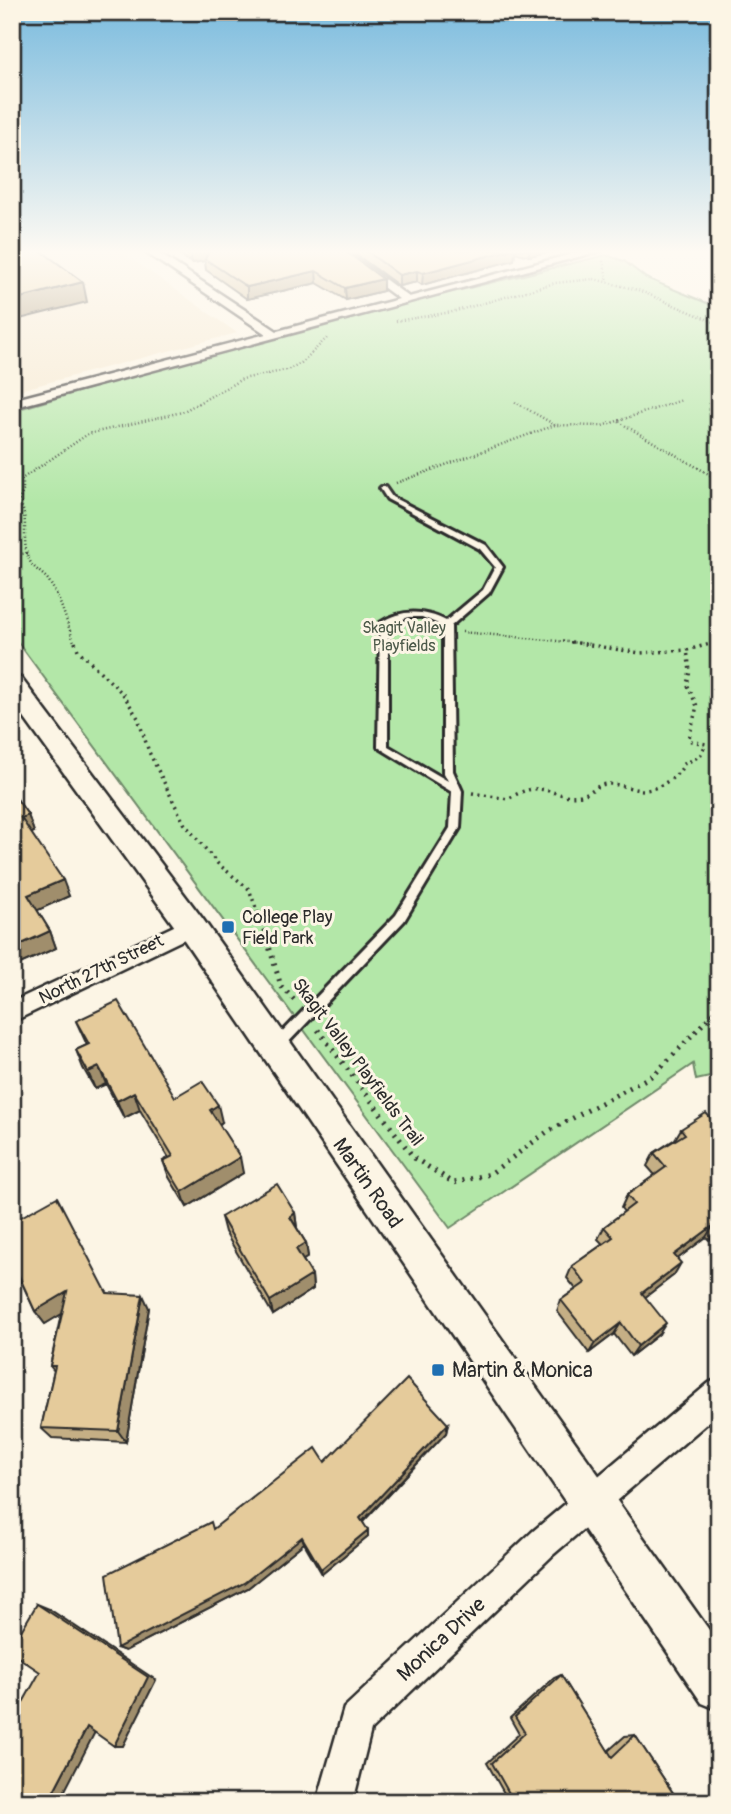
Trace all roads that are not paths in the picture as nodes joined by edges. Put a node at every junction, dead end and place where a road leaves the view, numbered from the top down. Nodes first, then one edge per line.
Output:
1 (275, 335) edge
2 (12, 404) edge
3 (383, 488) road end
4 (447, 628) junction
5 (12, 682) edge
6 (457, 791) junction
7 (191, 926) junction
8 (12, 1013) edge
9 (275, 1048) junction
10 (719, 1393) edge
11 (589, 1502) junction
12 (719, 1686) edge
13 (335, 1802) edge

1 - 2 street
3 - 4 lane
4 - 6 lane
4 - 6 lane
5 - 7 street, Martin Road
6 - 9 lane
7 - 8 street, North 27th Street
7 - 9 street, Martin Road
9 - 11 street, Martin Road
10 - 11 street, Monica Drive
11 - 12 street, Martin Road
11 - 13 street, Monica Drive

